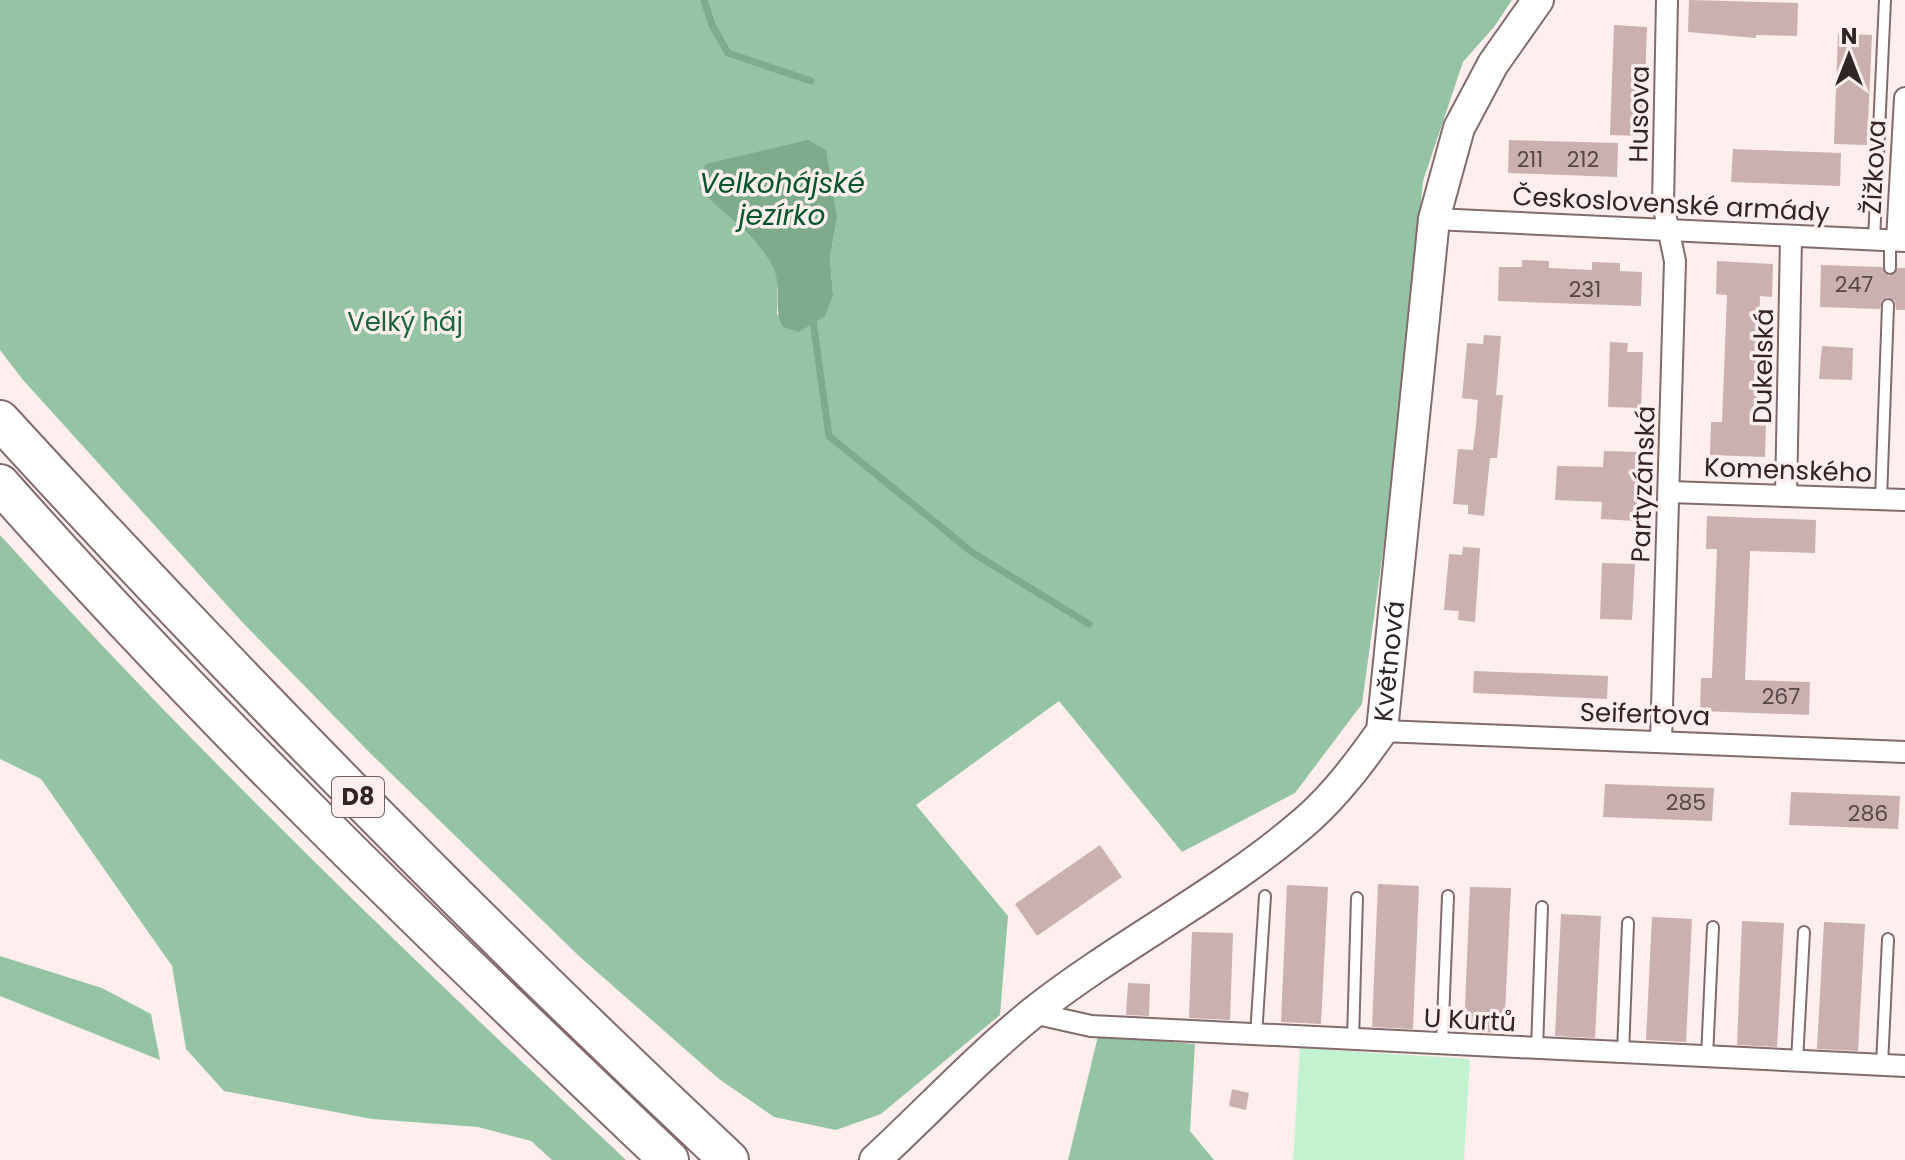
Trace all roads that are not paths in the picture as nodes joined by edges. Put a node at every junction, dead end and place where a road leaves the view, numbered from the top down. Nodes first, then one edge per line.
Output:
1 (1538, 0) edge
2 (1667, 0) edge
3 (1885, 0) edge
4 (1905, 98) edge
5 (1434, 219) junction
6 (1668, 229) junction
7 (1791, 238) junction
8 (1892, 240) edge
9 (1890, 268) dead end
10 (1888, 305) dead end
11 (0, 420) edge
12 (0, 484) edge
13 (1669, 492) junction
14 (1786, 496) junction
15 (1881, 499) junction
16 (1905, 500) edge
17 (1382, 731) junction
18 (1661, 741) junction
19 (1905, 752) edge
20 (1265, 896) dead end
21 (1448, 896) dead end
22 (1357, 898) dead end
23 (1542, 907) dead end
24 (1628, 923) dead end
25 (1713, 927) dead end
26 (1804, 932) dead end
27 (1888, 939) dead end
28 (1033, 1013) junction
29 (1256, 1036) junction
30 (1353, 1040) junction
31 (1442, 1045) junction
32 (1537, 1049) junction
33 (1623, 1053) junction
34 (1707, 1057) junction
35 (1797, 1061) junction
36 (1882, 1065) junction
37 (1905, 1066) edge
38 (669, 1160) edge
39 (729, 1160) edge
40 (875, 1160) edge

1 - 5 street, Květnová
2 - 6 street, Husova
3 - 8 lane, Žižkova
4 - 8 street, Žižkova
5 - 6 street, Československé armády
5 - 17 street, Květnová
6 - 7 street, Československé armády
6 - 13 street, Partyzánská
7 - 8 street, Československé armády
7 - 14 street, Dukelská
8 - 9 lane
10 - 15 lane
11 - 39 highway, D8
12 - 38 highway, D8
13 - 14 street, Komenského
13 - 18 street, Partyzánská
14 - 15 street, Komenského
15 - 16 street, Komenského
17 - 18 street, Seifertova
17 - 28 street, Květnová
18 - 19 street, Seifertova
20 - 29 lane
21 - 31 lane
22 - 30 lane
23 - 32 lane
24 - 33 lane
25 - 34 lane
26 - 35 lane
27 - 36 lane
28 - 29 street, U Kurtů
28 - 40 street, Květnová
29 - 30 street, U Kurtů
30 - 31 street, U Kurtů
31 - 32 street, U Kurtů
32 - 33 street, U Kurtů
33 - 34 street, U Kurtů
34 - 35 street, U Kurtů
35 - 36 street, U Kurtů
36 - 37 street, U Kurtů

